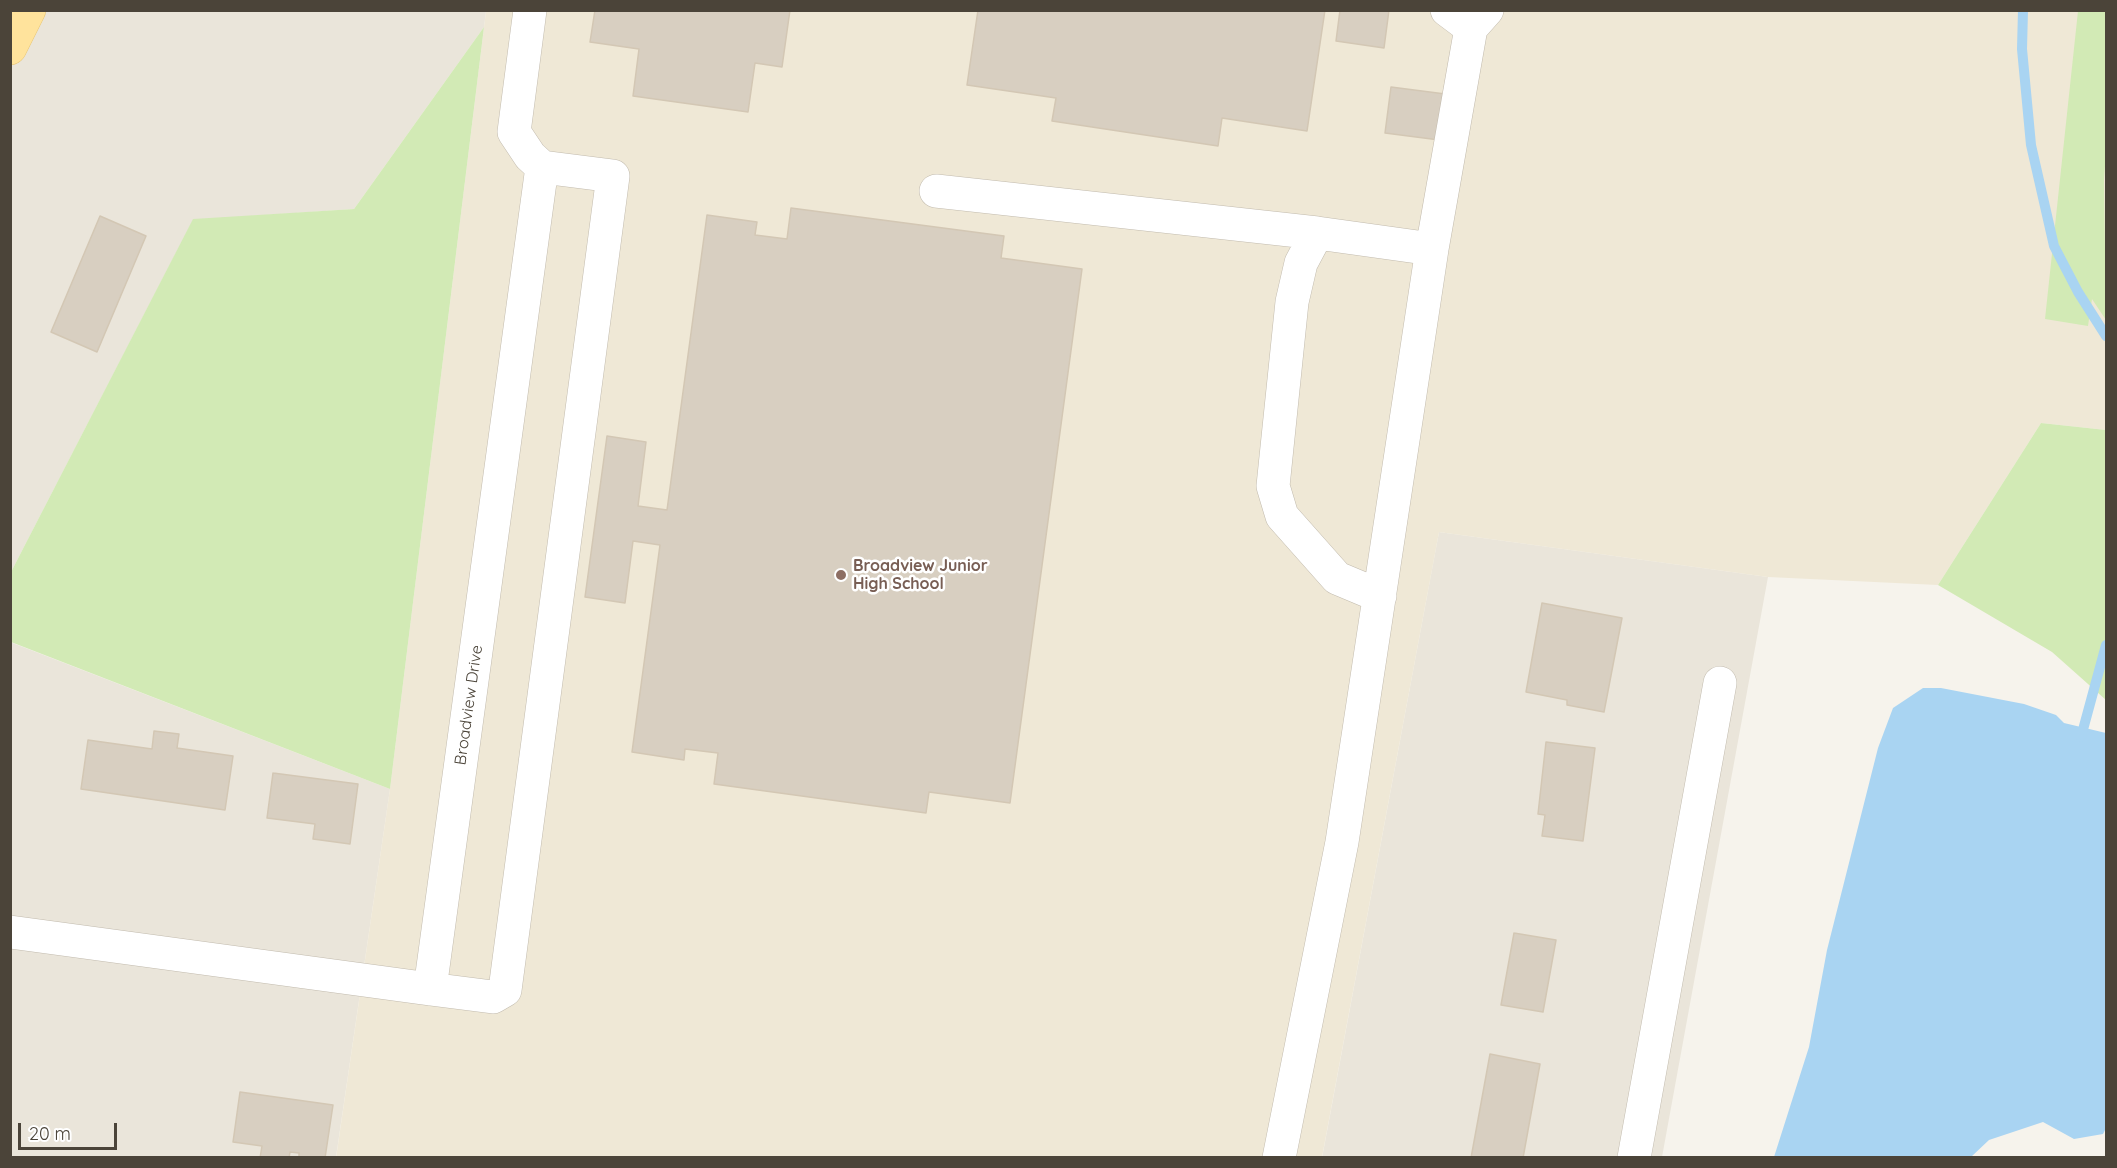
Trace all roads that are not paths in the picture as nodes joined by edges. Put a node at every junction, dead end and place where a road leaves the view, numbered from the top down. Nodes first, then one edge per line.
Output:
1 (29, 10) edge
2 (530, 10) edge
3 (1468, 16) edge
4 (10, 48) edge
5 (542, 167) junction
6 (936, 191) dead end
7 (1317, 233) junction
8 (1432, 249) junction
9 (1380, 596) junction
10 (1720, 683) dead end
11 (10, 932) edge
12 (430, 989) junction
13 (1279, 1158) edge
14 (1634, 1158) edge

1 - 4 main road
2 - 5 street
3 - 8 street
5 - 12 street, Broadview Drive
5 - 12 street
6 - 7 street
7 - 8 street
7 - 9 street
8 - 9 street
9 - 13 street
10 - 14 street
11 - 12 street

